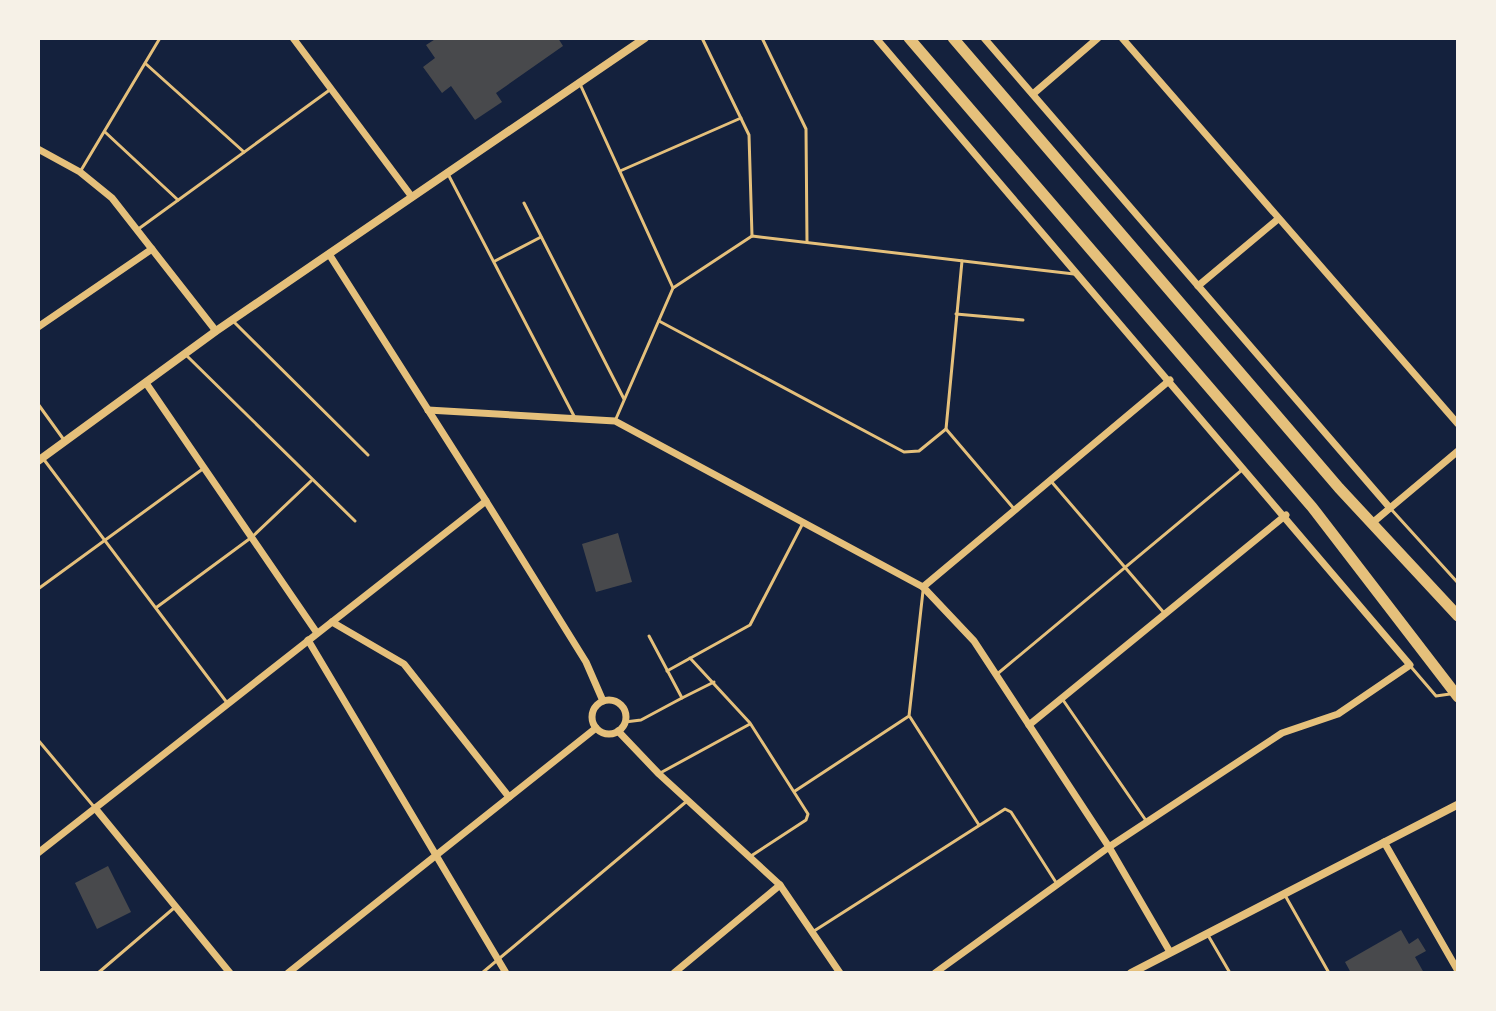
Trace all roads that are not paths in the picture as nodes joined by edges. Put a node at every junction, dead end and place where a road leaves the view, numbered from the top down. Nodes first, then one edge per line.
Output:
1 (160, 38) edge
2 (293, 38) edge
3 (645, 38) edge
4 (702, 38) edge
5 (762, 38) edge
6 (876, 38) edge
7 (909, 38) edge
8 (953, 38) edge
9 (984, 38) edge
10 (1098, 38) edge
11 (1122, 38) edge
12 (145, 63) junction
13 (580, 82) junction
14 (331, 89) junction
15 (1033, 94) junction
16 (741, 118) junction
17 (104, 131) junction
18 (38, 149) edge
19 (244, 152) junction
20 (620, 171) junction
21 (80, 172) junction
22 (447, 173) junction
23 (412, 197) junction
24 (178, 200) junction
25 (524, 203) dead end
26 (1278, 219) junction
27 (137, 230) junction
28 (752, 236) junction
29 (541, 237) junction
30 (807, 242) junction
31 (152, 249) junction
32 (329, 254) junction
33 (962, 261) junction
34 (494, 262) junction
35 (1079, 275) junction
36 (1198, 286) junction
37 (673, 288) junction
38 (956, 314) junction
39 (232, 320) junction
40 (1023, 320) dead end
41 (659, 321) junction
42 (38, 327) edge
43 (216, 331) junction
44 (185, 354) junction
45 (1170, 380) junction
46 (146, 383) junction
47 (624, 400) junction
48 (38, 404) edge
49 (428, 410) junction
50 (575, 419) junction
51 (615, 421) junction
52 (1458, 424) edge
53 (946, 429) junction
54 (65, 442) junction
55 (1458, 451) edge
56 (368, 455) dead end
57 (40, 459) edge
58 (204, 468) junction
59 (1245, 468) junction
60 (1050, 480) junction
61 (311, 481) junction
62 (486, 501) junction
63 (1390, 508) junction
64 (1015, 510) junction
65 (1286, 515) junction
66 (355, 521) dead end
67 (803, 523) junction
68 (1371, 524) junction
69 (252, 537) junction
70 (106, 539) junction
71 (1125, 568) junction
72 (1458, 583) edge
73 (923, 587) junction
74 (38, 589) edge
75 (157, 607) junction
76 (1165, 614) junction
77 (1458, 616) edge
78 (332, 622) junction
79 (317, 633) junction
80 (649, 636) dead end
81 (308, 640) junction
82 (690, 658) junction
83 (1410, 665) junction
84 (667, 671) junction
85 (996, 675) junction
86 (714, 681) junction
87 (1456, 695) edge
88 (682, 698) junction
89 (1062, 698) junction
90 (603, 701) junction
91 (228, 704) junction
92 (909, 716) junction
93 (625, 722) junction
94 (750, 723) junction
95 (1029, 725) junction
96 (596, 728) junction
97 (618, 731) junction
98 (38, 740) edge
99 (659, 774) junction
100 (795, 791) junction
101 (509, 797) junction
102 (688, 800) junction
103 (1458, 804) edge
104 (95, 808) junction
105 (1147, 822) junction
106 (979, 825) junction
107 (1384, 842) junction
108 (1109, 847) junction
109 (38, 853) edge
110 (436, 855) junction
111 (751, 856) junction
112 (780, 885) junction
113 (1057, 885) junction
114 (1284, 894) junction
115 (176, 907) junction
116 (814, 931) junction
117 (1207, 933) junction
118 (1170, 952) junction
119 (498, 959) junction
120 (1458, 971) edge
121 (98, 973) edge
122 (230, 973) edge
123 (288, 973) edge
124 (482, 973) edge
125 (506, 973) edge
126 (674, 973) edge
127 (840, 973) edge
128 (935, 973) edge
129 (1131, 973) edge
130 (1230, 973) edge
131 (1329, 973) edge

1 - 12 lane
2 - 14 street
3 - 13 street
4 - 16 lane
5 - 30 lane
6 - 35 street
7 - 87 highway
8 - 68 highway
9 - 15 street
10 - 15 street
11 - 26 street
12 - 17 lane
12 - 19 lane
13 - 20 lane
13 - 22 street
14 - 19 lane
14 - 23 street
15 - 36 street
16 - 20 lane
16 - 28 lane
17 - 21 lane
17 - 24 lane
18 - 21 street
19 - 24 lane
20 - 37 lane
21 - 27 street
22 - 23 street
22 - 34 lane
23 - 32 street
24 - 27 lane
25 - 29 lane
26 - 36 street
26 - 52 street
27 - 31 street
28 - 30 lane
28 - 37 lane
29 - 34 lane
29 - 47 lane
30 - 33 lane
31 - 42 street
31 - 43 street
32 - 39 street
32 - 49 street
33 - 35 lane
33 - 38 lane
34 - 50 lane
35 - 45 street
36 - 63 street
37 - 41 lane
38 - 40 lane
38 - 53 lane
39 - 43 street
39 - 56 lane
41 - 47 lane
41 - 53 lane
43 - 44 street
44 - 46 street
44 - 61 lane
45 - 59 street
45 - 60 street
46 - 54 street
46 - 58 street
47 - 51 lane
48 - 54 lane
49 - 50 street
49 - 62 street
50 - 51 street
51 - 67 street
53 - 64 lane
54 - 57 street
55 - 63 street
57 - 70 lane
58 - 69 street
58 - 70 lane
59 - 65 street
59 - 71 lane
60 - 64 street
60 - 71 lane
61 - 66 lane
61 - 69 lane
62 - 78 street
62 - 90 street
63 - 68 street
63 - 72 lane
64 - 73 street
65 - 76 street
65 - 83 street
67 - 73 street
67 - 82 lane
68 - 77 highway
69 - 75 lane
69 - 79 street
70 - 74 lane
70 - 75 lane
71 - 76 lane
71 - 85 lane
73 - 85 street
73 - 92 lane
75 - 91 lane
76 - 89 street
78 - 79 street
78 - 101 street
79 - 81 street
80 - 84 lane
81 - 91 street
81 - 110 street
82 - 84 lane
82 - 86 lane
83 - 87 lane
83 - 105 street
84 - 88 lane
85 - 95 street
86 - 88 lane
86 - 94 lane
88 - 93 lane
89 - 95 street
89 - 105 lane
90 - 93 street
90 - 96 street
91 - 104 street
92 - 100 lane
92 - 106 lane
93 - 97 street
94 - 99 lane
94 - 100 lane
95 - 108 street
96 - 97 street
96 - 101 street
97 - 99 street
98 - 104 lane
99 - 102 street
100 - 111 lane
101 - 110 street
102 - 111 street
102 - 119 lane
103 - 107 street
104 - 109 street
104 - 115 street
105 - 108 street
106 - 113 lane
106 - 116 lane
107 - 114 street
107 - 120 street
108 - 113 street
108 - 118 street
110 - 119 street
110 - 123 street
111 - 112 street
112 - 116 street
112 - 126 street
113 - 128 street
114 - 117 street
114 - 131 lane
115 - 121 lane
115 - 122 street
116 - 127 street
117 - 118 street
117 - 130 lane
118 - 129 street
119 - 124 lane
119 - 125 street

